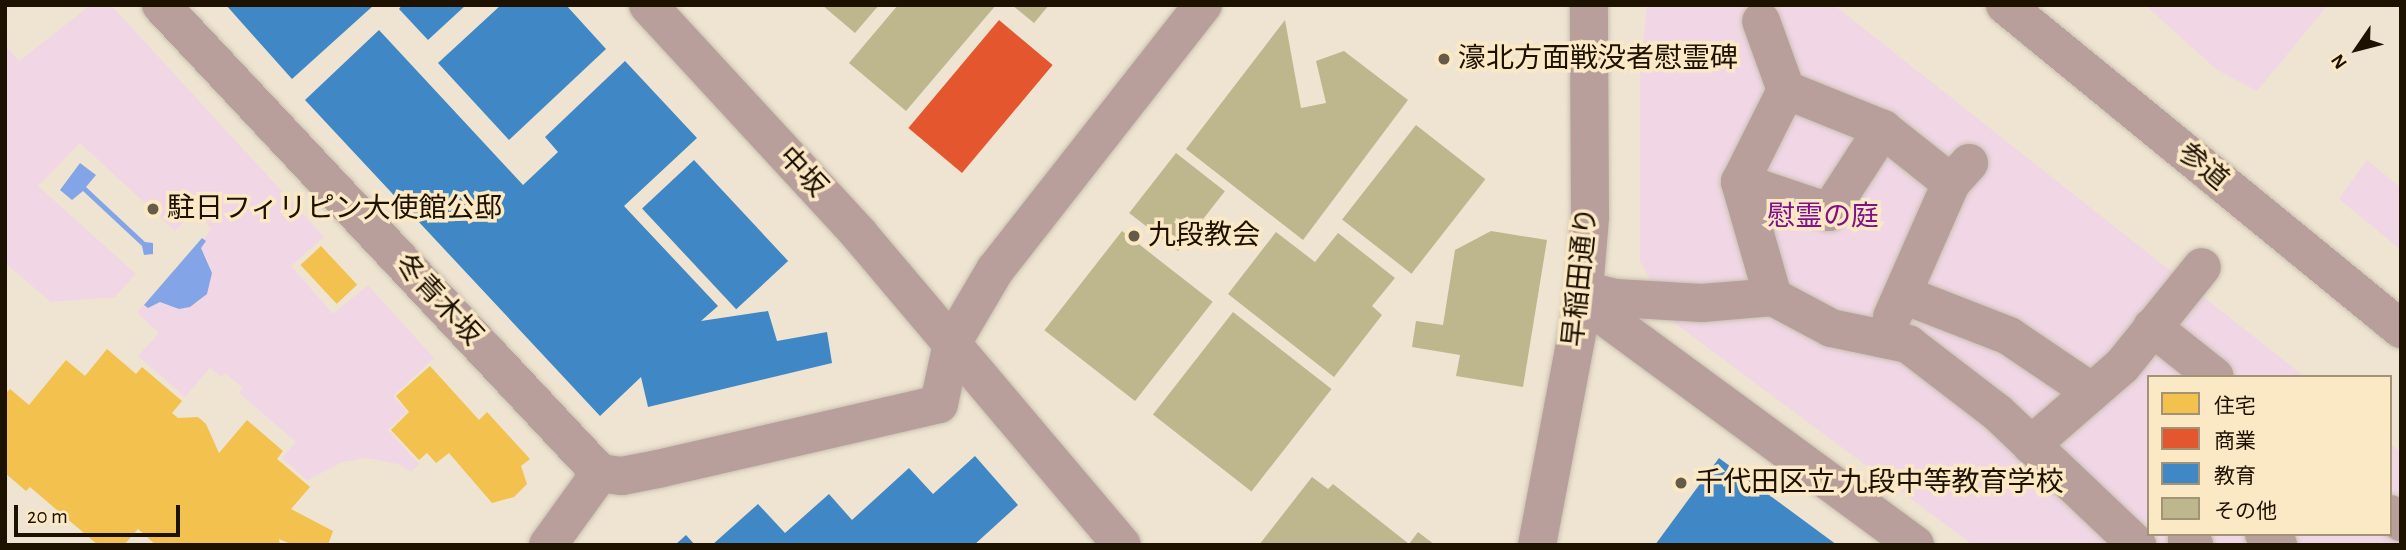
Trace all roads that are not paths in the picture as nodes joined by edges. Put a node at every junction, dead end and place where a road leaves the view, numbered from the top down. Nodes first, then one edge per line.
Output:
1 (161, 5) edge
2 (648, 5) edge
3 (1203, 5) edge
4 (1589, 5) edge
5 (2006, 5) edge
6 (1760, 21) dead end
7 (1786, 90) junction
8 (1883, 129) junction
9 (1741, 182) junction
10 (2202, 267) dead end
11 (1583, 295) junction
12 (1904, 295) junction
13 (1773, 297) junction
14 (2152, 327) junction
15 (2401, 329) edge
16 (1880, 338) junction
17 (952, 343) junction
18 (2213, 375) edge
19 (2092, 392) junction
20 (2031, 446) junction
21 (600, 473) junction
22 (548, 545) edge
23 (1122, 545) edge
24 (1537, 545) edge
25 (1915, 545) edge
26 (2137, 545) edge

1 - 21 street, 冬青木坂
2 - 17 street, 中坂
3 - 17 street
4 - 11 street, 早稲田通り
5 - 15 street, 参道
6 - 7 street
7 - 8 street
7 - 9 street
8 - 9 street
8 - 12 street
9 - 13 street
10 - 14 street
11 - 13 street
11 - 24 street, 早稲田通り
11 - 25 street
12 - 16 street
12 - 19 street
13 - 16 street
14 - 18 street
14 - 19 street
16 - 20 street
17 - 21 street
17 - 23 street, 中坂
19 - 20 street
20 - 26 street
21 - 22 street

